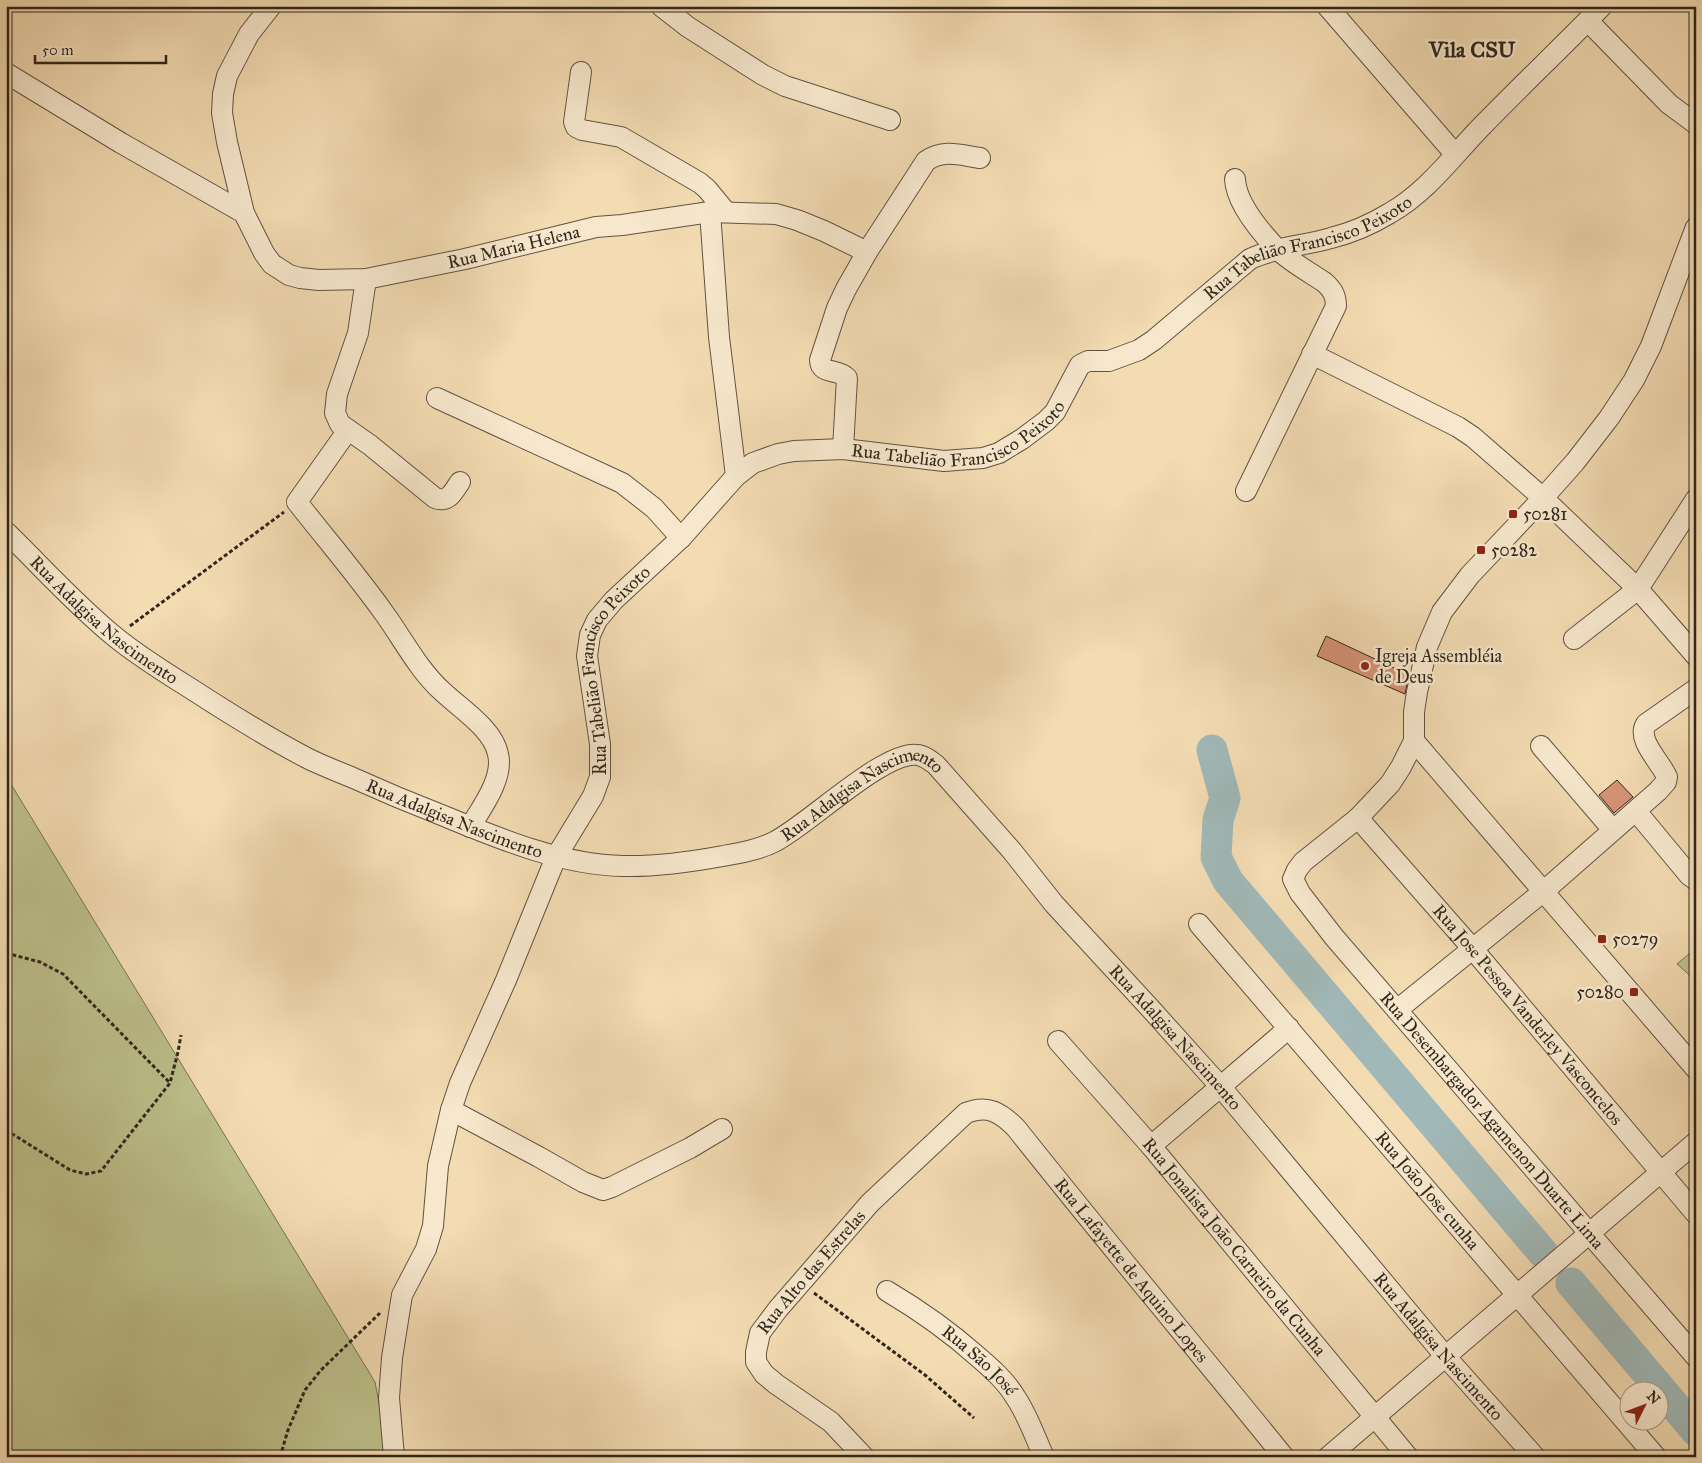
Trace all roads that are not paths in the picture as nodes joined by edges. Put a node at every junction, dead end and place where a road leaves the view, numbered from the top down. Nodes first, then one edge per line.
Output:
1 (271, 6) edge
2 (661, 6) edge
3 (1327, 6) edge
4 (1602, 6) edge
5 (1588, 20) junction
6 (581, 72) dead end
7 (6, 73) edge
8 (890, 120) dead end
9 (1696, 124) edge
10 (1455, 154) junction
11 (980, 158) dead end
12 (1234, 179) dead end
13 (718, 212) junction
14 (244, 213) junction
15 (1696, 227) edge
16 (1277, 249) junction
17 (867, 252) junction
18 (366, 279) junction
19 (1312, 354) junction
20 (437, 398) dead end
21 (348, 430) junction
22 (843, 449) junction
23 (736, 476) junction
24 (460, 482) dead end
25 (1246, 491) dead end
26 (1543, 498) junction
27 (1696, 499) edge
28 (6, 532) edge
29 (681, 538) junction
30 (1638, 589) junction
31 (1574, 640) dead end
32 (1696, 656) edge
33 (1696, 689) edge
34 (1414, 742) junction
35 (1541, 746) dead end
36 (1636, 811) junction
37 (1358, 818) junction
38 (470, 827) junction
39 (1613, 830) junction
40 (556, 857) junction
41 (1696, 880) edge
42 (1544, 891) junction
43 (1199, 924) dead end
44 (1472, 948) junction
45 (1397, 1010) junction
46 (1289, 1028) junction
47 (1058, 1041) dead end
48 (1696, 1069) edge
49 (1220, 1086) junction
50 (451, 1110) junction
51 (966, 1113) joint
52 (722, 1129) dead end
53 (1696, 1142) edge
54 (1151, 1146) junction
55 (1660, 1172) junction
56 (1696, 1214) edge
57 (1588, 1233) junction
58 (887, 1291) dead end
59 (1517, 1294) junction
60 (1445, 1356) junction
61 (1696, 1357) edge
62 (1374, 1417) junction
63 (394, 1457) edge
64 (864, 1457) edge
65 (1044, 1457) edge
66 (1284, 1457) edge
67 (1328, 1457) edge
68 (1408, 1457) edge
69 (1535, 1457) edge
70 (1656, 1457) edge

1 - 14 street, Rua Maria Helena
2 - 8 street
3 - 10 street
4 - 5 street, Rua Tabelião Francisco Peixoto
5 - 9 street
5 - 10 street, Rua Tabelião Francisco Peixoto
6 - 13 street
7 - 14 street
10 - 16 street, Rua Tabelião Francisco Peixoto
11 - 17 street
12 - 16 street
13 - 17 street, Rua Maria Helena
13 - 18 street, Rua Maria Helena
13 - 23 street
14 - 18 street, Rua Maria Helena
15 - 26 street
16 - 19 street
16 - 22 street, Rua Tabelião Francisco Peixoto
17 - 22 street
18 - 21 street
19 - 25 street
19 - 26 street
20 - 29 street
21 - 24 street
21 - 38 street
22 - 23 street, Rua Tabelião Francisco Peixoto
23 - 29 street, Rua Tabelião Francisco Peixoto
26 - 30 street
26 - 34 street
27 - 30 street
28 - 38 street, Rua Adalgisa Nascimento
29 - 40 street, Rua Tabelião Francisco Peixoto
30 - 31 street
30 - 32 street
33 - 36 street
34 - 37 street
34 - 42 street
35 - 39 street
36 - 39 street
36 - 41 street
37 - 44 street, Rua Jose Pessoa Vanderley Vasconcelos
37 - 45 street, Rua Desembargador Agamenon Duarte Lima
38 - 40 street, Rua Adalgisa Nascimento
39 - 42 street
40 - 49 street, Rua Adalgisa Nascimento
40 - 50 street, Rua Tabelião Francisco Peixoto
42 - 44 street
42 - 48 street
43 - 46 street, Rua João Jose cunha
44 - 45 street
44 - 55 street, Rua Jose Pessoa Vanderley Vasconcelos
45 - 57 street, Rua Desembargador Agamenon Duarte Lima
46 - 49 street
46 - 59 street, Rua João Jose cunha
47 - 54 street, Rua Jonalista João Carneiro da Cunha
49 - 54 street
49 - 60 street, Rua Adalgisa Nascimento
50 - 52 street
50 - 63 street, Rua Tabelião Francisco Peixoto
51 - 64 street, Rua Alto das Estrelas
51 - 66 street, Rua Lafayette de Aquino Lopes
53 - 55 street
54 - 62 street, Rua Jonalista João Carneiro da Cunha
55 - 56 street, Rua Jose Pessoa Vanderley Vasconcelos
55 - 57 street
57 - 59 street
57 - 61 street, Rua Desembargador Agamenon Duarte Lima
58 - 65 street, Rua São José
59 - 60 street
59 - 70 street, Rua João Jose cunha
60 - 62 street
60 - 69 street, Rua Adalgisa Nascimento
62 - 67 street
62 - 68 street, Rua Jonalista João Carneiro da Cunha

